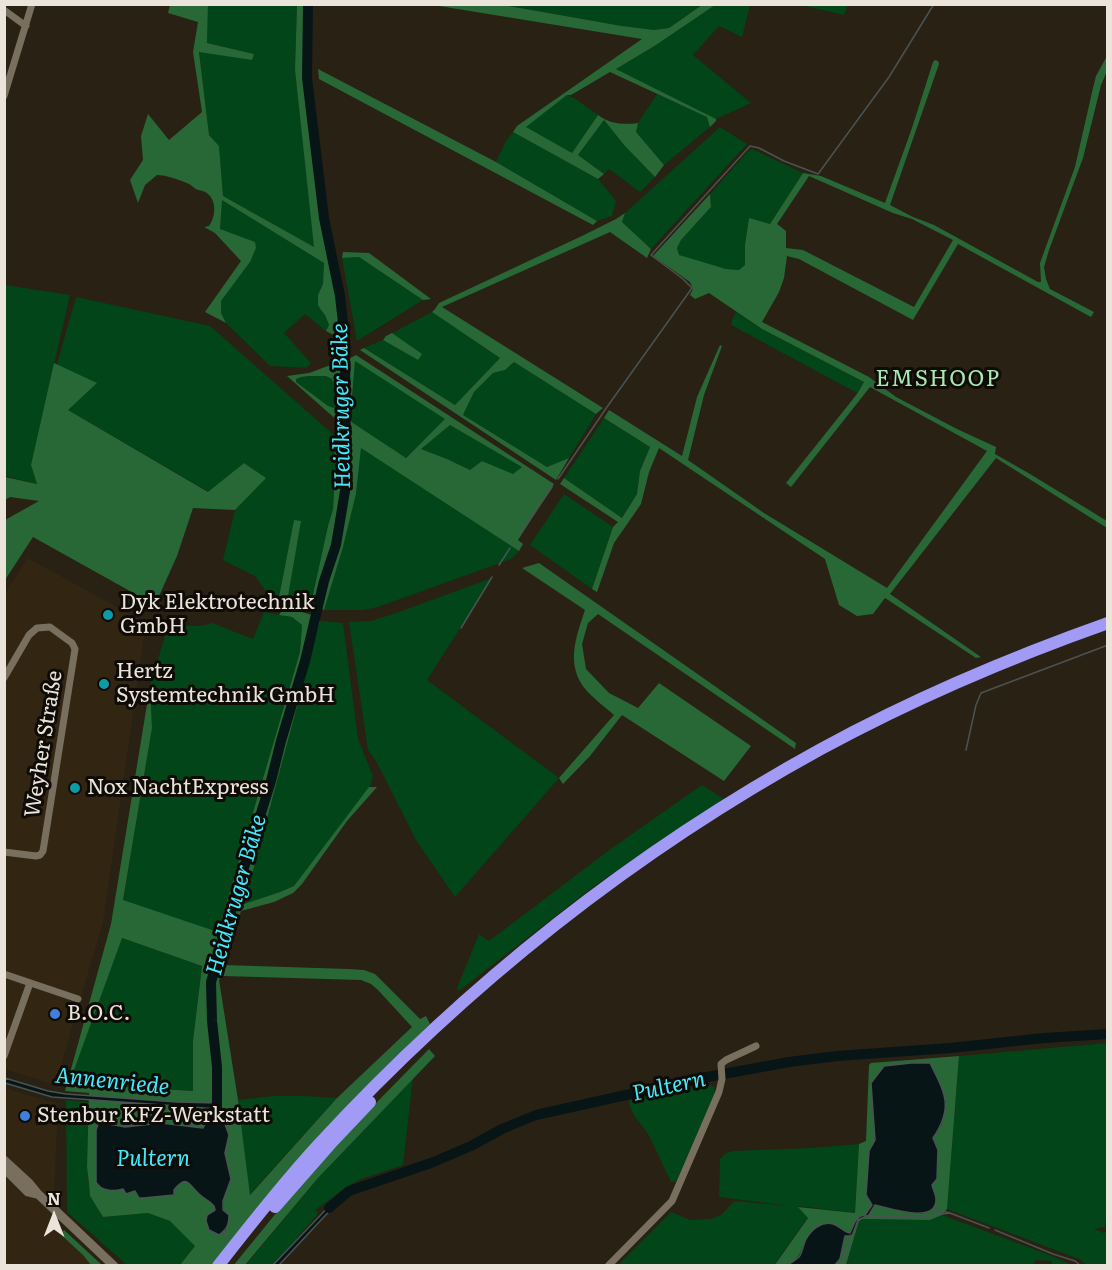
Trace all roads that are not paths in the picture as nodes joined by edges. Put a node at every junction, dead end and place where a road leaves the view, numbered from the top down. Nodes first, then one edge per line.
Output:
1 (32, 4) edge
2 (4, 10) edge
3 (26, 26) junction
4 (4, 96) edge
5 (1107, 623) edge
6 (1107, 631) edge
7 (4, 678) edge
8 (4, 852) edge
9 (4, 974) edge
10 (30, 983) junction
11 (78, 999) dead end
12 (756, 1046) dead end
13 (4, 1056) edge
14 (4, 1160) edge
15 (4, 1168) edge
16 (38, 1194) junction
17 (114, 1266) edge
18 (218, 1266) edge
19 (227, 1266) edge
20 (608, 1266) edge

1 - 3 street
2 - 3 street
3 - 4 street
5 - 18 highway
6 - 19 highway
7 - 8 street, Weyher Straße
9 - 10 street
10 - 11 street
10 - 13 street
12 - 20 street
14 - 16 main road
15 - 16 main road
16 - 17 main road

